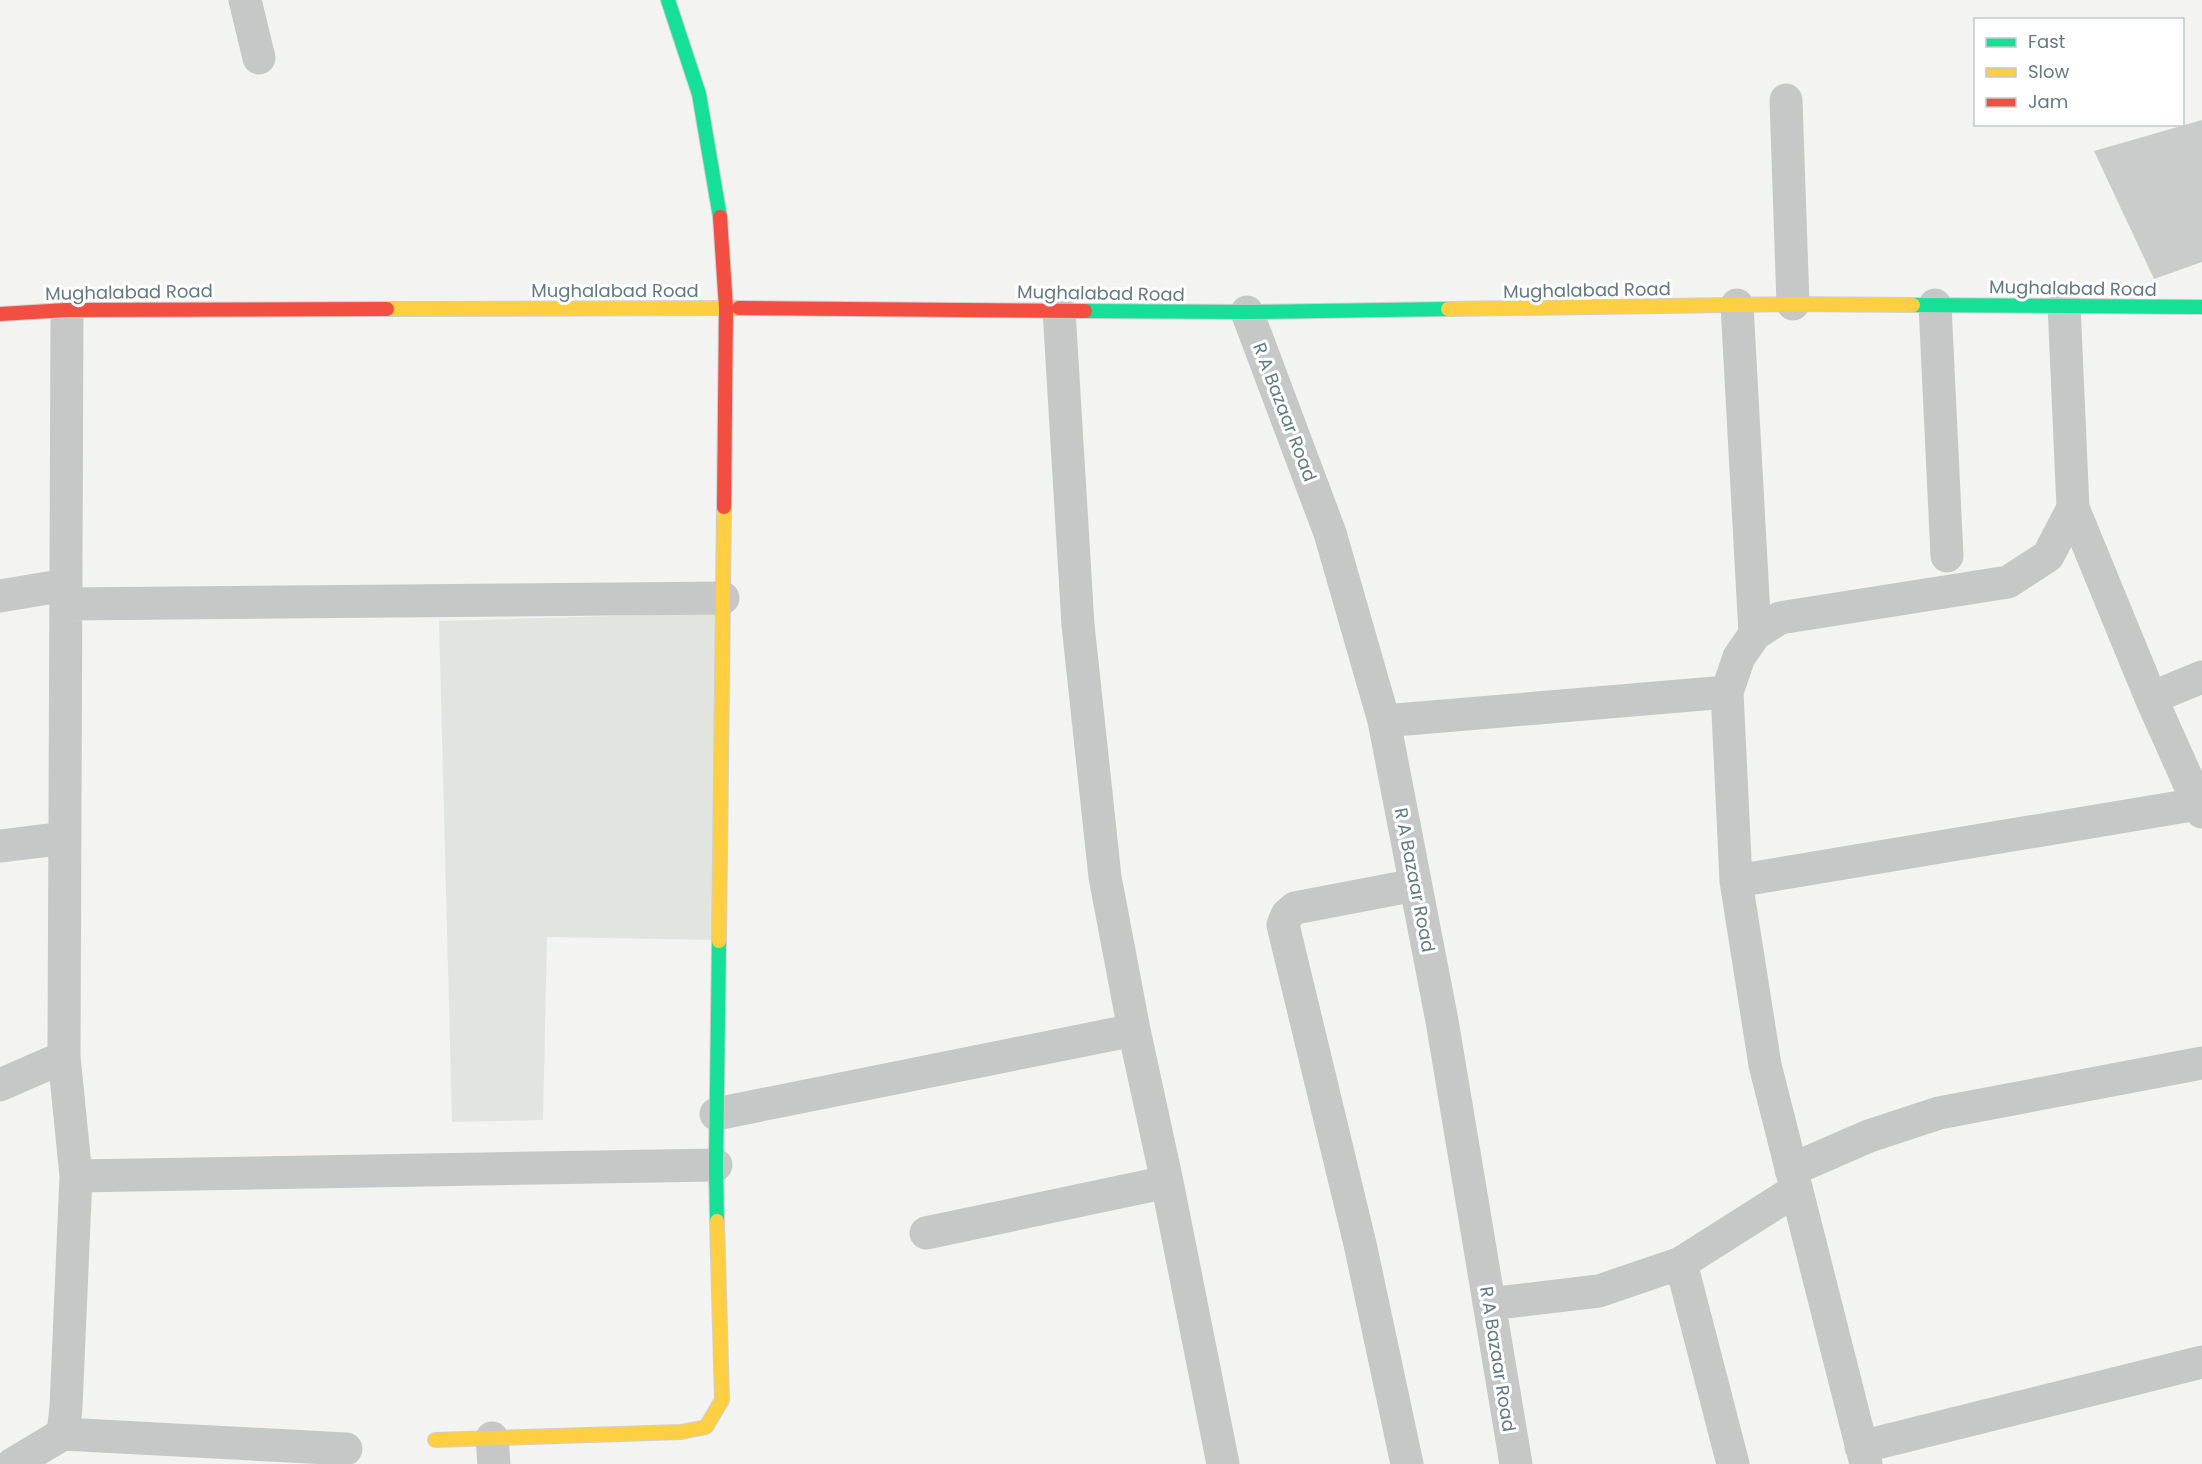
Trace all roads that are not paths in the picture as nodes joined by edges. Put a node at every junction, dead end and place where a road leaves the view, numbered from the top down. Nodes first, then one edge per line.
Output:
1 (245, 0) edge
2 (668, 0) edge
3 (259, 58) dead end
4 (1786, 100) dead end
5 (1793, 304) junction
6 (1737, 305) junction
7 (1935, 305) junction
8 (2064, 305) junction
9 (2202, 307) edge
10 (726, 308) junction
11 (67, 310) junction
12 (1059, 310) junction
13 (1247, 312) junction
14 (0, 314) edge
15 (2073, 508) junction
16 (1947, 556) dead end
17 (66, 594) junction
18 (0, 596) edge
19 (723, 598) junction
20 (1755, 634) junction
21 (2202, 677) edge
22 (1727, 692) junction
23 (2151, 698) junction
24 (1384, 721) junction
25 (2200, 808) edge
26 (65, 838) junction
27 (0, 846) edge
28 (1736, 881) junction
29 (1415, 885) junction
30 (1134, 1030) junction
31 (64, 1057) junction
32 (2202, 1063) edge
33 (0, 1085) edge
34 (716, 1114) junction
35 (716, 1165) junction
36 (76, 1176) junction
37 (1794, 1180) junction
38 (1167, 1182) junction
39 (926, 1233) dead end
40 (1681, 1263) junction
41 (1489, 1304) junction
42 (2202, 1362) edge
43 (63, 1434) junction
44 (435, 1440) dead end
45 (346, 1449) dead end
46 (493, 1451) edge
47 (1863, 1455) edge
48 (1514, 1463) edge
49 (14, 1464) edge
50 (1223, 1464) edge
51 (1407, 1464) edge
52 (1733, 1464) edge

1 - 3 street
2 - 10 street
4 - 5 street
5 - 6 street, Mughalabad Road
5 - 7 street, Mughalabad Road
6 - 13 street, Mughalabad Road
6 - 20 street
7 - 8 street, Mughalabad Road
7 - 16 street
8 - 9 street, Mughalabad Road
8 - 15 street
10 - 11 street, Mughalabad Road
10 - 12 street, Mughalabad Road
10 - 19 street
11 - 14 street, Mughalabad Road
11 - 17 street
12 - 13 street, Mughalabad Road
12 - 30 street
13 - 24 street, R A Bazaar Road
15 - 20 street
15 - 23 street
17 - 18 street
17 - 19 street
17 - 26 street
19 - 34 street
20 - 22 street
21 - 23 street
22 - 24 street
22 - 28 street
23 - 25 street
24 - 29 street, R A Bazaar Road
25 - 28 street
26 - 27 street
26 - 31 street
28 - 37 street
29 - 41 street, R A Bazaar Road
29 - 51 street
30 - 34 street
30 - 38 street
31 - 33 street
31 - 36 street
32 - 37 street
34 - 35 street
35 - 36 street
35 - 46 street
36 - 43 street
37 - 40 street
37 - 47 street
38 - 39 street
38 - 50 street
40 - 41 street
40 - 52 street
41 - 48 street, R A Bazaar Road
42 - 47 street
43 - 45 street
43 - 49 street
44 - 46 street

